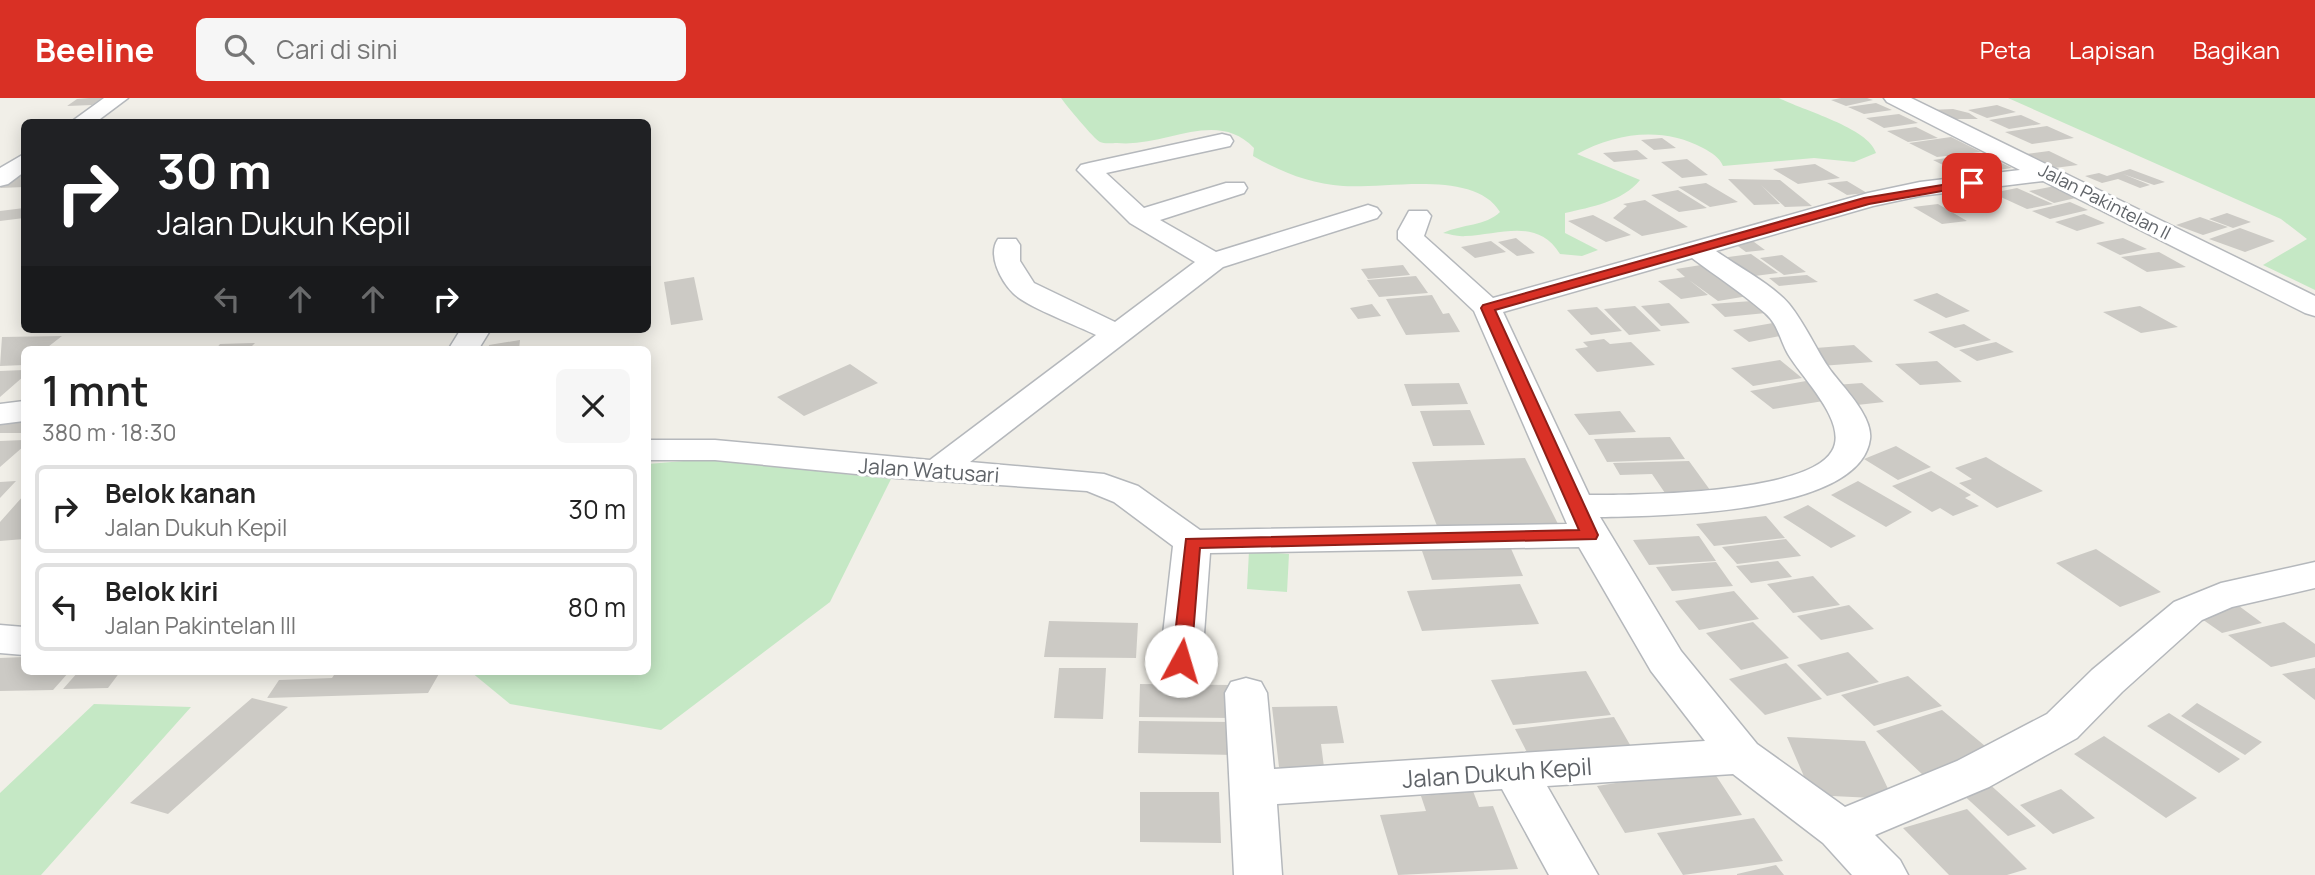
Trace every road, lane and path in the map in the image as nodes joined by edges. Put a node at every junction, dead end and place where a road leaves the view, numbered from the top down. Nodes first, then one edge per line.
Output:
1 (118, 98) edge
2 (1894, 98) edge
3 (86, 119) edge
4 (1222, 141) dead end
5 (2050, 173) junction
6 (1235, 188) dead end
7 (21, 192) edge
8 (0, 193) edge
9 (1368, 213) dead end
10 (1418, 216) dead end
11 (1139, 218) junction
12 (1007, 245) dead end
13 (1696, 249) junction
14 (1213, 261) junction
15 (2315, 307) edge
16 (1487, 308) junction
17 (1117, 334) junction
18 (21, 411) edge
19 (0, 414) edge
20 (651, 450) edge
21 (937, 471) junction
22 (1584, 521) junction
23 (1192, 542) junction
24 (2315, 575) edge
25 (0, 639) edge
26 (21, 641) edge
27 (1181, 661) dead end
28 (1246, 693) dead end
29 (1741, 756) junction
30 (1515, 771) junction
31 (1252, 788) junction
32 (1840, 829) junction
33 (1258, 875) edge
34 (1574, 875) edge
35 (1883, 875) edge

1 - 3 street
2 - 5 street, Jalan Pakintelan II
4 - 11 street
5 - 13 street
5 - 15 street, Jalan Pakintelan II
6 - 11 street
7 - 8 street
9 - 14 street
10 - 16 street
11 - 14 street
12 - 17 street
13 - 16 street
13 - 22 street
14 - 17 street
16 - 22 street
17 - 21 street
18 - 19 street
20 - 21 street, Jalan Watusari
21 - 23 street, Jalan Watusari
22 - 23 street
22 - 29 street
23 - 27 street
24 - 32 street
25 - 26 street
28 - 31 street
29 - 30 street, Jalan Dukuh Kepil
29 - 32 street
30 - 31 street, Jalan Dukuh Kepil
30 - 34 street
31 - 33 street
32 - 35 street

